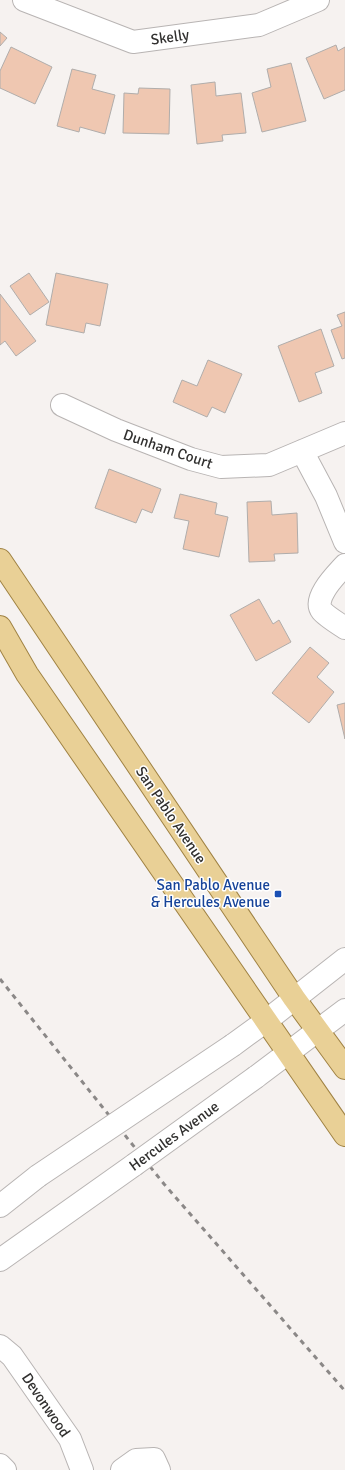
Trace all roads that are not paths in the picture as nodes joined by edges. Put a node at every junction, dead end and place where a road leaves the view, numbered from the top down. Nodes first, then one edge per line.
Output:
1 (24, 0) edge
2 (310, 2) edge
3 (62, 405) dead end
4 (345, 433) edge
5 (302, 451) junction
6 (345, 542) edge
7 (0, 560) edge
8 (345, 565) edge
9 (0, 627) edge
10 (345, 628) edge
11 (345, 959) edge
12 (294, 998) junction
13 (345, 1010) edge
14 (266, 1021) junction
15 (318, 1030) junction
16 (289, 1052) junction
17 (345, 1068) edge
18 (345, 1135) edge
19 (0, 1206) edge
20 (0, 1260) edge
21 (0, 1346) edge
22 (0, 1465) edge
23 (4, 1470) edge
24 (82, 1470) edge
25 (122, 1470) edge
26 (160, 1470) edge

1 - 2 street, Skelly
3 - 5 street, Dunham Court
4 - 5 street, Dunham Court
5 - 6 street
7 - 12 main road, San Pablo Avenue
8 - 10 street
9 - 14 main road
11 - 12 street
12 - 14 street
12 - 15 main road, San Pablo Avenue
13 - 15 street, Hercules Avenue
14 - 16 main road
14 - 19 street, bridge
15 - 16 street, Hercules Avenue
15 - 17 main road, San Pablo Avenue
16 - 18 main road
16 - 20 street, Hercules Avenue, bridge
21 - 24 street, Devonwood
22 - 23 street
25 - 26 street

